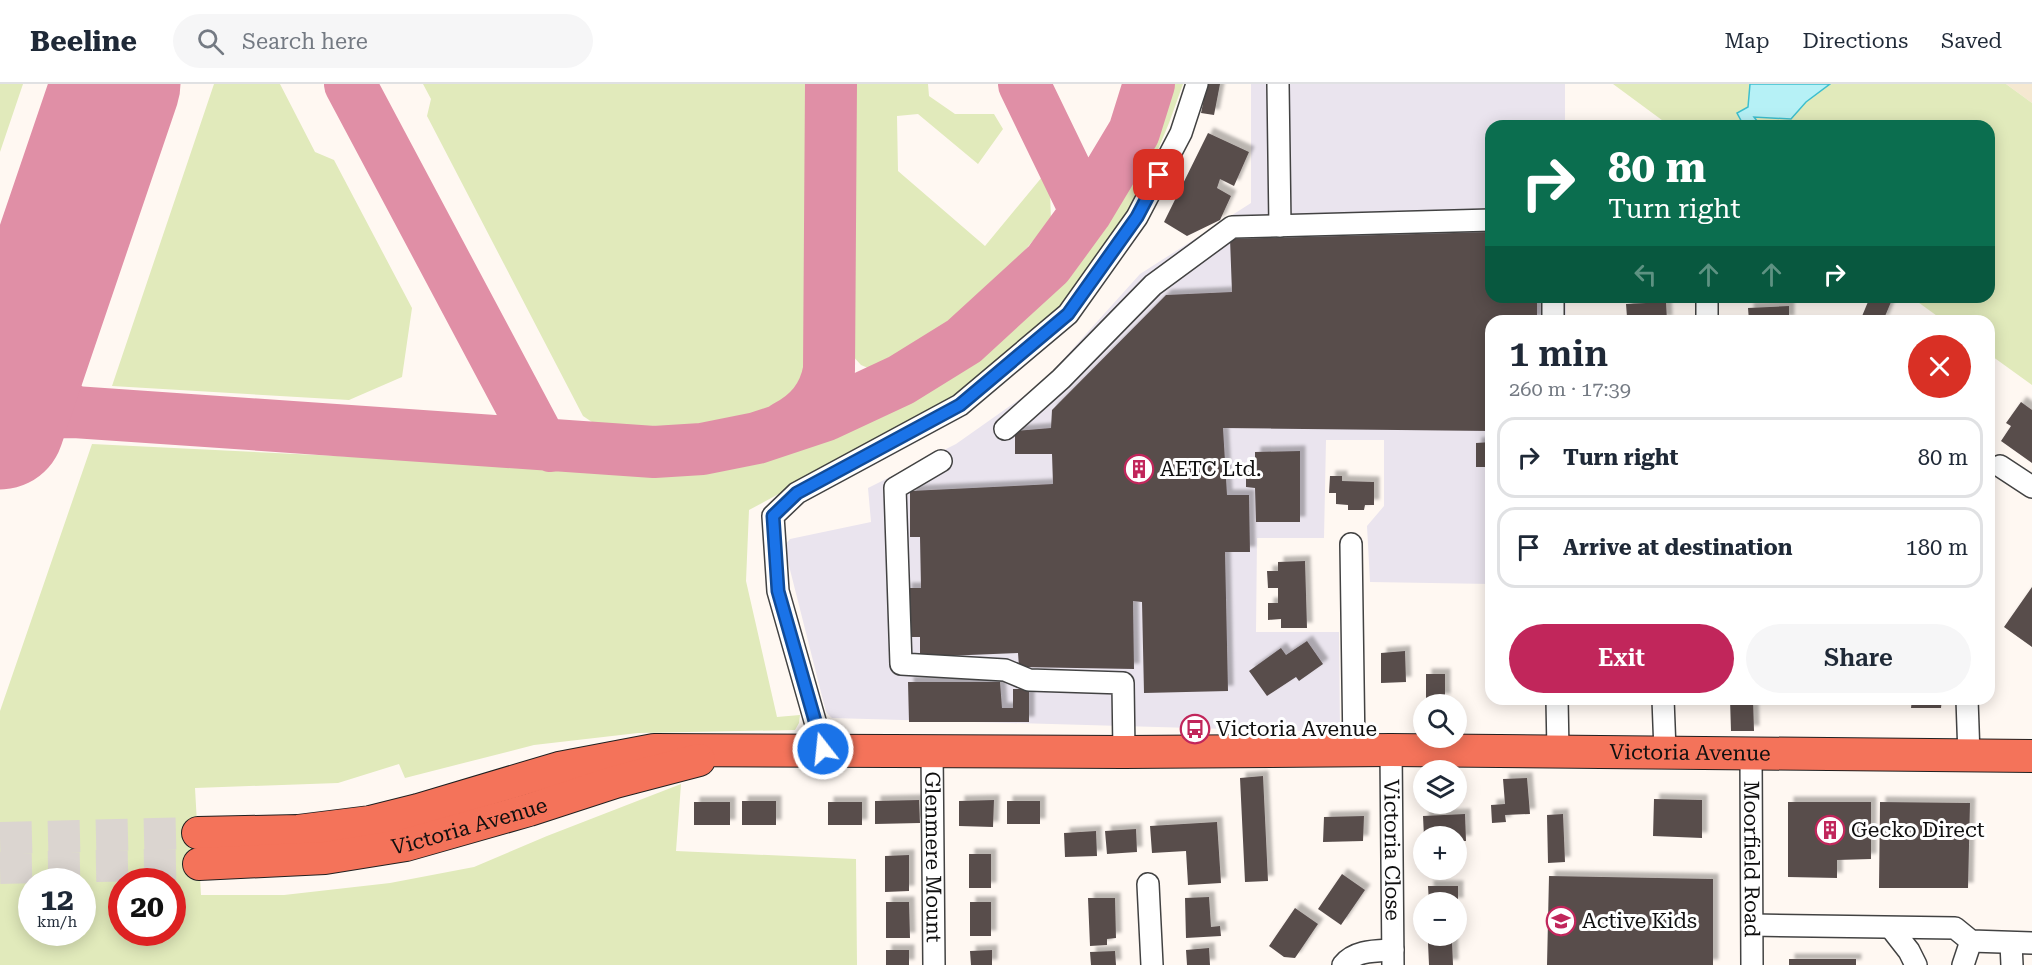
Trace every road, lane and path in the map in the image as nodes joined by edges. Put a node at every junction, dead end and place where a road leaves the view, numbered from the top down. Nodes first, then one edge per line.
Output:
1 (1197, 84) edge
2 (1278, 84) edge
3 (1485, 220) edge
4 (1280, 226) junction
5 (1005, 429) dead end
6 (941, 461) dead end
7 (2000, 466) dead end
8 (2032, 487) edge
9 (1351, 544) dead end
10 (1557, 705) edge
11 (1663, 705) edge
12 (1967, 705) edge
13 (823, 749) junction
14 (1354, 750) junction
15 (1391, 750) junction
16 (932, 751) junction
17 (1558, 751) junction
18 (1665, 751) junction
19 (1124, 752) junction
20 (1751, 753) junction
21 (1969, 756) junction
22 (2032, 756) edge
23 (198, 848) tunnel mouth
24 (1148, 884) dead end
25 (1752, 925) junction
26 (1891, 928) junction
27 (1971, 941) junction
28 (2022, 943) edge
29 (1393, 958) edge
30 (934, 965) edge
31 (1152, 965) edge
32 (1343, 965) edge
33 (1752, 965) edge
34 (1916, 965) edge
35 (1963, 965) edge
36 (2012, 965) edge

1 - 13 street
2 - 4 street
3 - 4 street
4 - 5 street
6 - 19 street
7 - 8 street
9 - 14 street
10 - 17 street
11 - 18 street
12 - 21 street
13 - 16 highway, Victoria Avenue
13 - 23 highway, Victoria Avenue
14 - 15 highway, Victoria Avenue
14 - 19 highway, Victoria Avenue
15 - 17 highway, Victoria Avenue
15 - 29 street, Victoria Close
16 - 19 highway, Victoria Avenue
16 - 30 street, Glenmere Mount
17 - 18 highway, Victoria Avenue
18 - 20 highway, Victoria Avenue
20 - 21 highway, Victoria Avenue
20 - 25 street, Moorfield Road
21 - 22 highway, Victoria Avenue
24 - 31 street
25 - 26 street
25 - 33 street, Moorfield Road
26 - 27 street
26 - 34 street
27 - 28 street
27 - 35 street
28 - 36 street
29 - 32 street, Victoria Close

